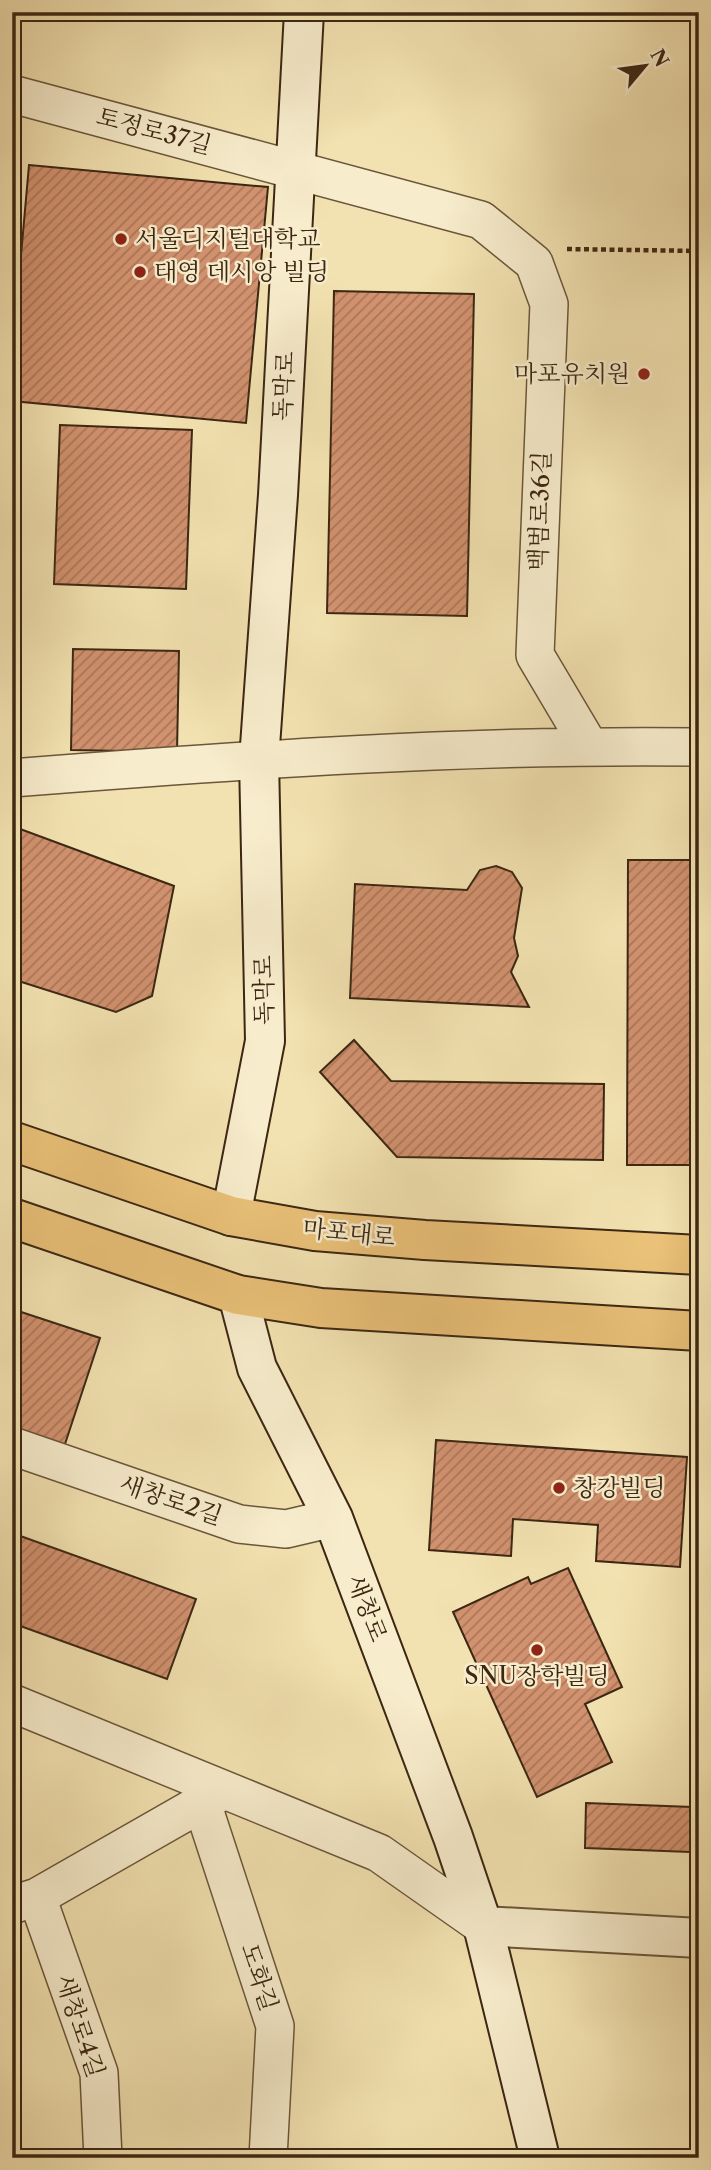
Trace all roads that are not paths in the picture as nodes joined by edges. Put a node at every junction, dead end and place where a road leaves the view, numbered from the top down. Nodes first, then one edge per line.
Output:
1 (304, 12) edge
2 (12, 94) edge
3 (296, 168) junction
4 (589, 746) junction
5 (699, 747) edge
6 (259, 760) junction
7 (12, 778) edge
8 (12, 1140) edge
9 (231, 1216) junction
10 (12, 1218) edge
11 (699, 1255) edge
12 (238, 1295) junction
13 (699, 1331) edge
14 (12, 1446) edge
15 (333, 1518) junction
16 (12, 1703) edge
17 (213, 1796) junction
18 (25, 1901) edge
19 (483, 1926) junction
20 (699, 1938) edge
21 (103, 2158) edge
22 (268, 2158) edge
23 (540, 2158) edge

1 - 3 main road, 독막로
2 - 3 street, 토정로37길
3 - 4 street, 백범로36길
3 - 6 main road, 독막로
4 - 5 street
4 - 6 street
6 - 7 street
6 - 9 main road, 독막로
8 - 9 main road, 마포대로
9 - 11 main road, 마포대로
10 - 12 main road
12 - 13 main road
12 - 15 main road, 새창로
14 - 15 street, 새창로2길
15 - 19 main road, 새창로
16 - 17 street
17 - 18 street
17 - 19 street
17 - 22 street, 도화길
18 - 21 street, 새창로4길
19 - 20 main road
19 - 23 main road, 새창로

